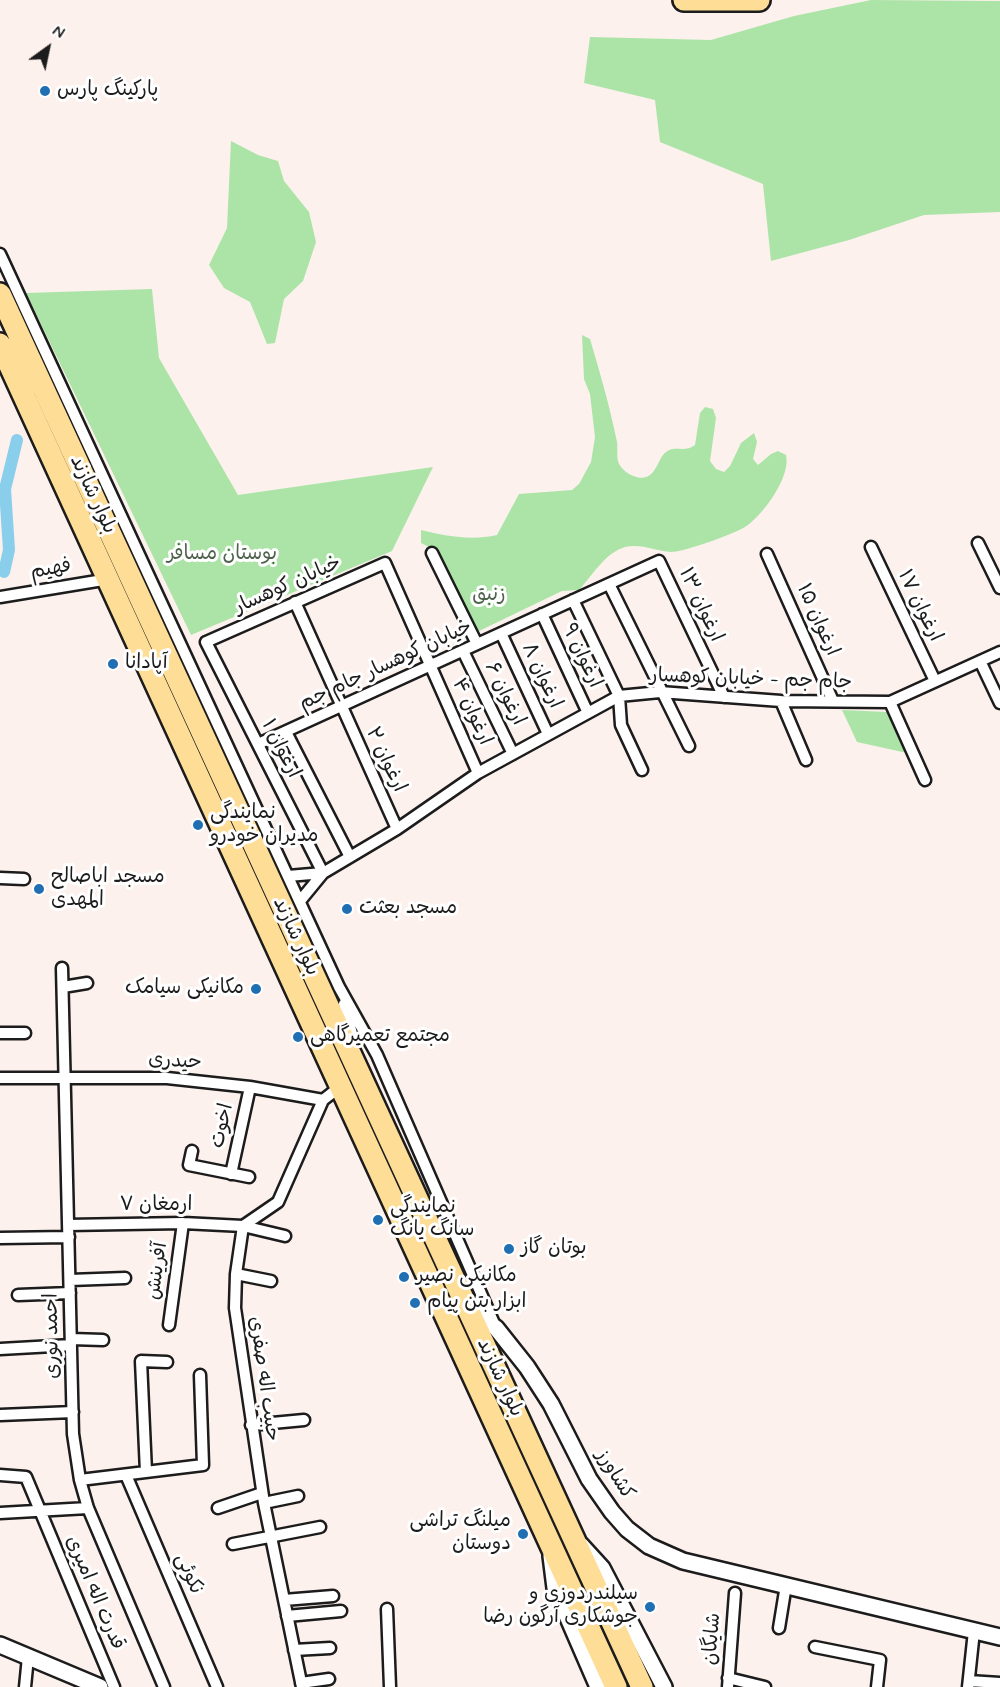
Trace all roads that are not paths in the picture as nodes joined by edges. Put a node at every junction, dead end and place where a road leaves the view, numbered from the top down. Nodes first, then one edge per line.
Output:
1 (684, 0) edge
2 (759, 0) edge
3 (0, 254) edge
4 (0, 294) edge
5 (0, 344) edge
6 (978, 543) dead end
7 (870, 547) dead end
8 (432, 553) dead end
9 (767, 554) dead end
10 (660, 561) joint
11 (384, 563) joint
12 (109, 579) junction
13 (609, 584) junction
14 (1000, 588) edge
15 (0, 597) edge
16 (573, 600) junction
17 (295, 602) junction
18 (542, 614) junction
19 (501, 633) junction
20 (206, 642) joint
21 (477, 644) junction
22 (463, 651) junction
23 (1000, 652) edge
24 (980, 661) junction
25 (431, 666) junction
26 (935, 681) junction
27 (660, 692) junction
28 (619, 696) junction
29 (724, 697) junction
30 (781, 701) junction
31 (833, 701) junction
32 (890, 702) junction
33 (1000, 703) edge
34 (341, 706) junction
35 (588, 713) junction
36 (286, 732) junction
37 (548, 734) junction
38 (258, 744) junction
39 (689, 746) dead end
40 (513, 754) junction
41 (806, 760) dead end
42 (225, 761) junction
43 (642, 770) dead end
44 (478, 773) junction
45 (925, 780) dead end
46 (397, 829) junction
47 (350, 857) junction
48 (323, 873) junction
49 (288, 876) junction
50 (0, 878) edge
51 (24, 879) dead end
52 (300, 901) junction
53 (62, 968) dead end
54 (87, 983) dead end
55 (63, 987) junction
56 (339, 987) junction
57 (0, 1033) edge
58 (26, 1033) dead end
59 (65, 1077) junction
60 (0, 1078) edge
61 (341, 1086) junction
62 (250, 1087) junction
63 (367, 1094) junction
64 (322, 1100) junction
65 (192, 1151) dead end
66 (231, 1174) junction
67 (249, 1177) dead end
68 (183, 1222) junction
69 (68, 1225) junction
70 (243, 1226) junction
71 (285, 1236) dead end
72 (69, 1237) junction
73 (0, 1238) edge
74 (236, 1274) junction
75 (125, 1278) dead end
76 (70, 1280) junction
77 (271, 1281) dead end
78 (70, 1293) junction
79 (18, 1295) dead end
80 (466, 1308) junction
81 (169, 1325) dead end
82 (496, 1328) junction
83 (103, 1340) dead end
84 (71, 1342) junction
85 (0, 1349) edge
86 (167, 1362) dead end
87 (200, 1375) dead end
88 (73, 1412) junction
89 (0, 1415) edge
90 (304, 1420) dead end
91 (250, 1425) junction
92 (146, 1472) junction
93 (0, 1475) edge
94 (126, 1475) junction
95 (80, 1480) junction
96 (298, 1496) dead end
97 (263, 1498) junction
98 (88, 1508) junction
99 (218, 1508) dead end
100 (40, 1512) junction
101 (0, 1513) edge
102 (320, 1527) dead end
103 (270, 1535) junction
104 (572, 1535) junction
105 (233, 1544) dead end
106 (550, 1544) junction
107 (786, 1585) junction
108 (735, 1593) dead end
109 (333, 1596) dead end
110 (284, 1600) junction
111 (387, 1609) dead end
112 (341, 1611) dead end
113 (287, 1616) junction
114 (779, 1628) dead end
115 (974, 1631) junction
116 (1000, 1637) edge
117 (0, 1646) edge
118 (815, 1647) dead end
119 (330, 1648) dead end
120 (294, 1650) junction
121 (28, 1657) junction
122 (329, 1679) dead end
123 (728, 1683) edge
124 (1000, 1683) edge
125 (968, 1684) edge
126 (301, 1685) edge
127 (25, 1687) edge
128 (100, 1687) edge
129 (114, 1687) edge
130 (164, 1687) edge
131 (217, 1687) edge
132 (390, 1687) edge
133 (598, 1687) edge
134 (615, 1687) edge
135 (642, 1687) edge
136 (664, 1687) edge
137 (765, 1687) edge
138 (877, 1687) edge

1 - 2 highway
3 - 42 street
4 - 42 highway, بلوار شازند
5 - 12 highway, بلوار شازند
6 - 14 street
7 - 26 street, ارغوان ۱۷
8 - 21 street
9 - 31 street, ارغوان ۱۵
10 - 13 street, خیابان کوهسار جام جم
10 - 29 street, ارغوان ۱۳
11 - 17 street, خیابان کوهسار
11 - 25 street, ارغوان ۴
12 - 15 street, فهیم
12 - 61 highway, بلوار شازند
13 - 16 street, خیابان کوهسار جام جم
13 - 27 street
16 - 18 street, خیابان کوهسار جام جم
16 - 28 street
17 - 20 street, خیابان کوهسار
17 - 34 street, ارغوان ۲
18 - 19 street, خیابان کوهسار جام جم
18 - 35 street, ارغوان ۹
19 - 21 street, خیابان کوهسار جام جم
19 - 37 street, ارغوان ۸
20 - 38 street, ارغوان ۱
21 - 22 street, خیابان کوهسار جام جم
22 - 25 street, خیابان کوهسار جام جم
22 - 40 street, ارغوان ۶
23 - 24 street, جام جم - خیابان کوهسار
24 - 26 street, جام جم - خیابان کوهسار
24 - 33 street
25 - 34 street, خیابان کوهسار جام جم
25 - 44 street, ارغوان ۴
26 - 32 street, جام جم - خیابان کوهسار
27 - 28 street, جام جم - خیابان کوهسار
27 - 29 street, جام جم - خیابان کوهسار
27 - 39 street
28 - 35 street, جام جم - خیابان کوهسار
28 - 43 street
29 - 30 street, جام جم - خیابان کوهسار
30 - 31 street, جام جم - خیابان کوهسار
30 - 41 street
31 - 32 street, جام جم - خیابان کوهسار
32 - 45 street
34 - 36 street, خیابان کوهسار جام جم
34 - 46 street, ارغوان ۲
35 - 37 street, جام جم - خیابان کوهسار
36 - 38 street, خیابان کوهسار جام جم
36 - 47 street
37 - 40 street, جام جم - خیابان کوهسار
38 - 48 street, ارغوان ۱
40 - 44 street, جام جم - خیابان کوهسار
42 - 49 street
42 - 63 highway, بلوار شازند
44 - 46 street, جام جم - خیابان کوهسار
46 - 47 street, جام جم - خیابان کوهسار
47 - 48 street, جام جم - خیابان کوهسار
48 - 49 street
48 - 52 street
49 - 52 street
50 - 51 street
52 - 56 street
53 - 55 street, احمد نوری
54 - 55 street
55 - 59 street, احمد نوری
56 - 63 street
56 - 82 street
57 - 58 street
59 - 60 street, حیدری
59 - 62 street, حیدری
59 - 69 street, احمد نوری
61 - 64 street
61 - 106 highway, بلوار شازند
62 - 64 street, حیدری
62 - 66 street, اخوت
63 - 80 highway, بلوار شازند
64 - 70 street
65 - 66 street
66 - 67 street
68 - 69 street, ارمغان ۷
68 - 70 street, ارمغان ۷
68 - 81 street, آفرینش
69 - 72 street, احمد نوری
70 - 71 street, ارمغان ۷
70 - 74 street, حبیب اله صفری
72 - 73 street
72 - 76 street, احمد نوری
74 - 77 street
74 - 91 street, حبیب اله صفری
75 - 76 street
76 - 78 street, احمد نوری
78 - 79 street
78 - 84 street, احمد نوری
80 - 82 street, کشاورز
80 - 104 highway, بلوار شازند
82 - 107 street, کشاورز
83 - 84 street
84 - 85 street
84 - 88 street, احمد نوری
86 - 92 street
87 - 92 street
88 - 89 street
88 - 95 street, احمد نوری
90 - 91 street
91 - 97 street, حبیب اله صفری
92 - 94 street
93 - 100 street, قدرت اله امیری
94 - 95 street
94 - 131 street, نکوئی
95 - 98 street, احمد نوری
96 - 97 street
97 - 99 street
97 - 103 street, حبیب اله صفری
98 - 100 street
98 - 130 street, احمد نوری
100 - 101 street
100 - 129 street, قدرت اله امیری
102 - 103 street
103 - 105 street
103 - 110 street, حبیب اله صفری
104 - 135 highway, بلوار شازند
104 - 136 street
106 - 133 street
106 - 134 highway, بلوار شازند
107 - 114 street
107 - 115 street, کشاورز
108 - 123 street, شایگان
109 - 110 street
110 - 113 street, حبیب اله صفری
111 - 132 street
112 - 113 street
113 - 120 street, حبیب اله صفری
115 - 116 street, کشاورز
115 - 125 street
117 - 121 street
118 - 138 street
119 - 120 street
120 - 126 street, حبیب اله صفری
121 - 127 street
121 - 128 street
122 - 126 street
123 - 137 street
124 - 125 street

